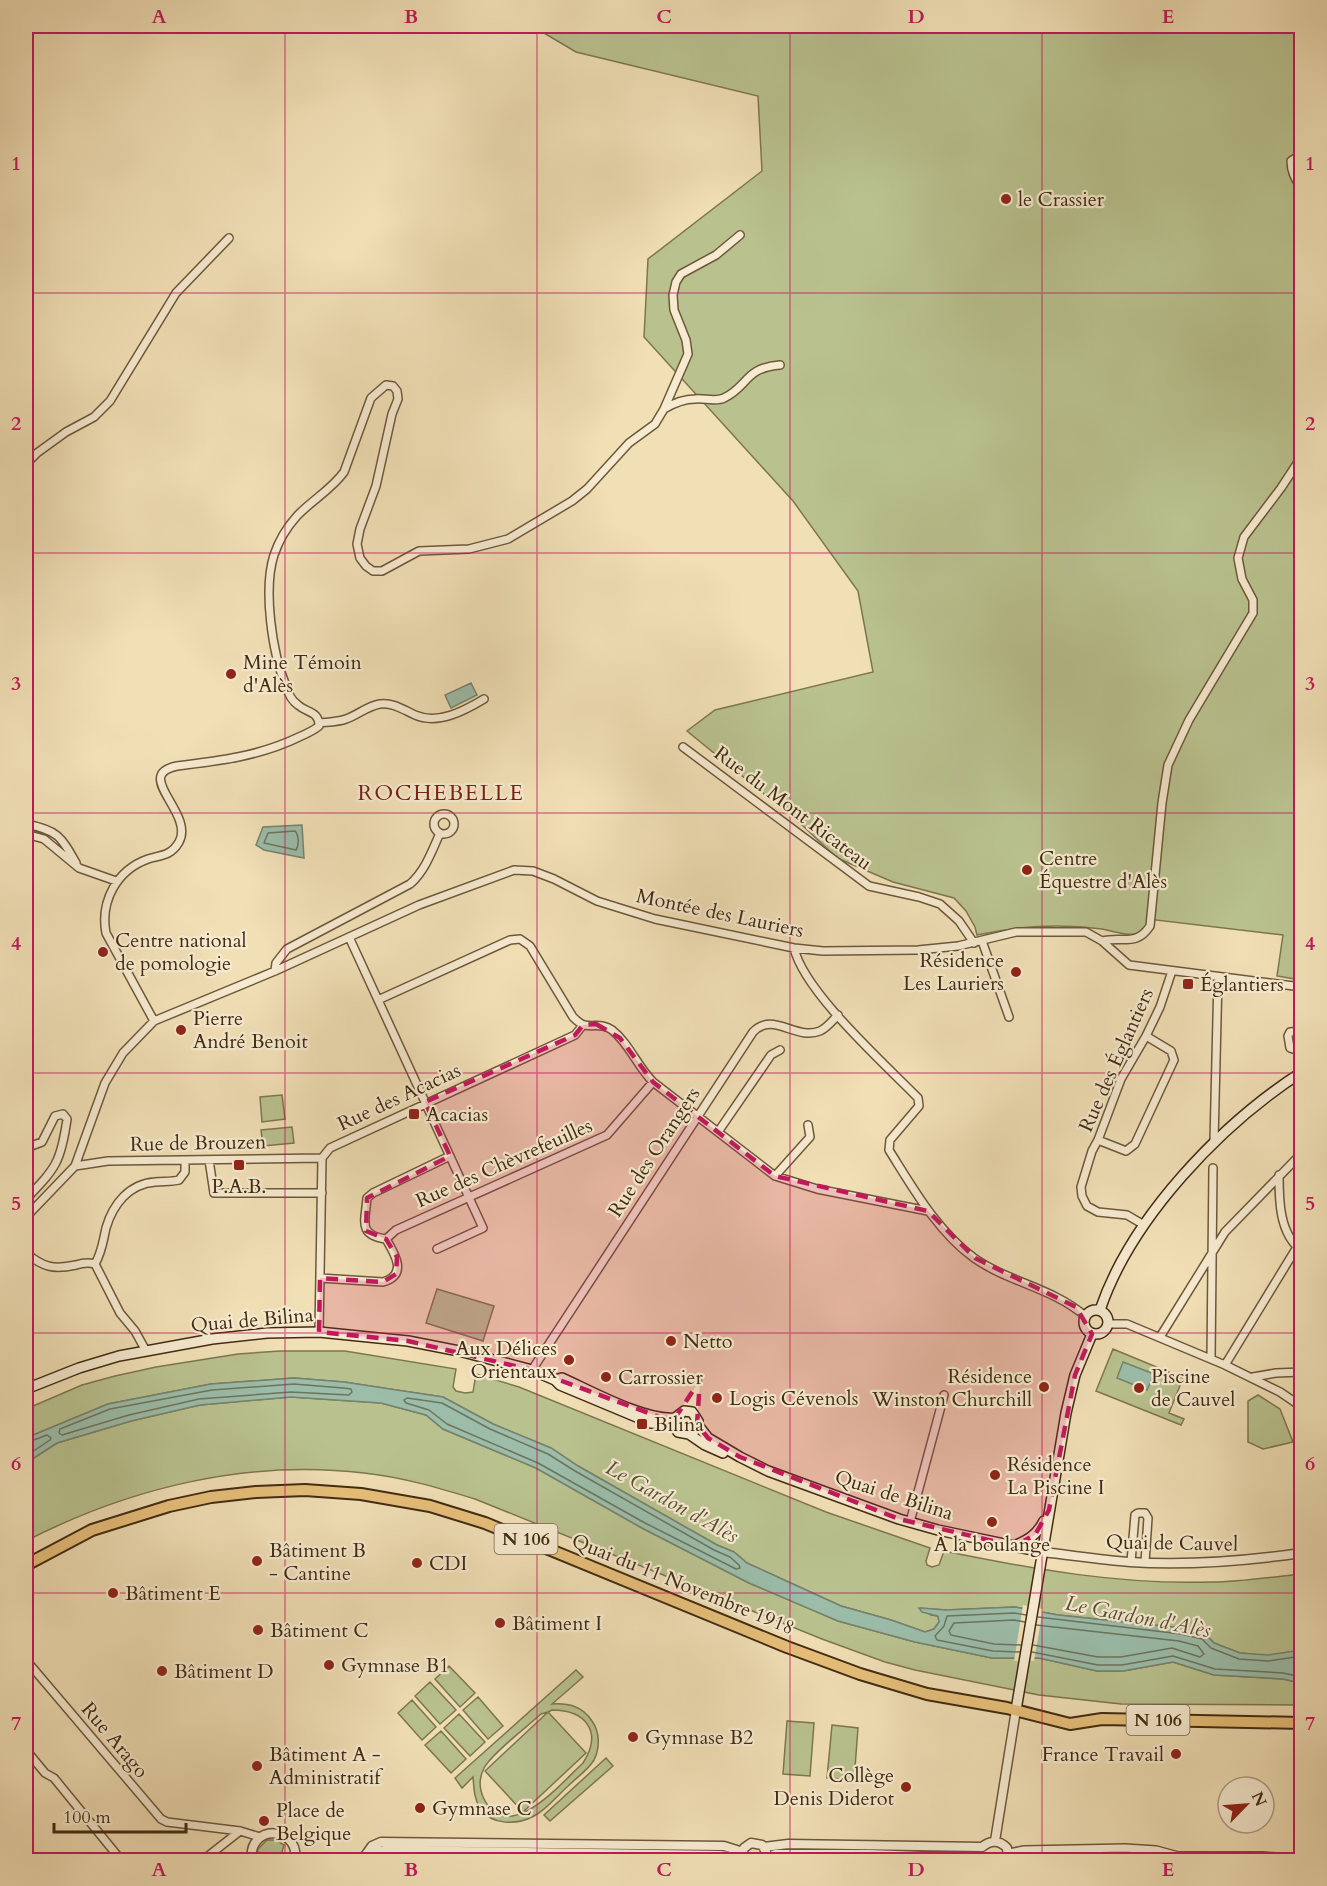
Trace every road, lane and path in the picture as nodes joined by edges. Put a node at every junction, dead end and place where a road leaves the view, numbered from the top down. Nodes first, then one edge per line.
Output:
1 (1302, 154) edge
2 (1302, 189) edge
3 (1302, 229) edge
4 (740, 235) dead end
5 (229, 237) dead end
6 (1302, 281) edge
7 (780, 365) dead end
8 (664, 409) junction
9 (1302, 456) edge
10 (26, 464) edge
11 (484, 699) dead end
12 (319, 723) junction
13 (683, 747) dead end
14 (26, 824) edge
15 (440, 833) dead end
16 (26, 834) edge
17 (78, 868) junction
18 (116, 881) junction
19 (349, 938) junction
20 (982, 941) junction
21 (1102, 941) junction
22 (974, 943) junction
23 (794, 948) junction
24 (275, 971) junction
25 (1172, 971) junction
26 (1218, 976) junction
27 (1302, 987) edge
28 (378, 1000) junction
29 (838, 1015) junction
30 (1008, 1017) dead end
31 (154, 1021) junction
32 (583, 1025) junction
33 (1302, 1031) edge
34 (1146, 1036) junction
35 (780, 1050) dead end
36 (1302, 1052) edge
37 (1302, 1072) edge
38 (653, 1082) junction
39 (425, 1102) junction
40 (698, 1115) junction
41 (808, 1125) dead end
42 (718, 1132) junction
43 (1098, 1140) junction
44 (1214, 1142) junction
45 (26, 1148) edge
46 (1302, 1154) edge
47 (450, 1156) junction
48 (322, 1158) junction
49 (185, 1160) junction
50 (209, 1160) junction
51 (75, 1166) junction
52 (1213, 1168) dead end
53 (1279, 1175) junction
54 (775, 1176) junction
55 (322, 1193) junction
56 (469, 1197) junction
57 (26, 1199) edge
58 (928, 1211) junction
59 (26, 1217) edge
60 (1144, 1225) junction
61 (387, 1239) junction
62 (437, 1249) dead end
63 (1299, 1249) edge
64 (1212, 1251) junction
65 (26, 1253) edge
66 (95, 1264) junction
67 (320, 1278) junction
68 (1100, 1310) junction
69 (1085, 1316) junction
70 (1108, 1324) junction
71 (319, 1332) junction
72 (1092, 1334) junction
73 (1160, 1337) junction
74 (146, 1351) junction
75 (1211, 1359) junction
76 (1225, 1365) junction
77 (532, 1370) junction
78 (1302, 1372) edge
79 (1253, 1377) junction
80 (26, 1389) edge
81 (944, 1395) dead end
82 (1302, 1407) edge
83 (675, 1421) junction
84 (697, 1425) junction
85 (689, 1434) junction
86 (740, 1458) junction
87 (1049, 1510) junction
88 (910, 1522) junction
89 (1014, 1546) junction
90 (1302, 1553) edge
91 (1041, 1557) junction
92 (1131, 1562) junction
93 (1145, 1562) junction
94 (26, 1565) edge
95 (26, 1660) edge
96 (1016, 1710) junction
97 (1302, 1723) edge
98 (26, 1750) edge
99 (240, 1831) junction
100 (260, 1837) junction
101 (995, 1841) junction
102 (764, 1847) junction
103 (982, 1847) junction
104 (365, 1857) edge
105 (743, 1857) edge
106 (1008, 1857) edge
107 (720, 1858) edge
108 (1301, 1859) edge
109 (121, 1860) edge
110 (203, 1860) edge
111 (252, 1860) edge
112 (295, 1860) edge
113 (765, 1860) edge
114 (976, 1860) edge

1 - 2 street
3 - 6 street
4 - 8 street
5 - 10 street
7 - 8 street
8 - 12 street
9 - 21 street
11 - 12 street
12 - 18 street
13 - 22 street, Rue du Mont Ricateau
14 - 17 street
15 - 24 street
16 - 17 street
17 - 18 street
18 - 31 street
19 - 23 street, Montée des Lauriers
19 - 24 street, Montée des Lauriers
19 - 28 street
20 - 21 street, Montée des Lauriers
20 - 22 street, Montée des Lauriers
20 - 30 street
21 - 25 street, Montée des Lauriers
22 - 23 street, Montée des Lauriers
23 - 29 street
24 - 31 street, Montée des Lauriers
25 - 26 street, Montée des Lauriers
25 - 34 street, Rue des Églantiers
26 - 27 street, Montée des Lauriers
26 - 44 street
28 - 32 street
28 - 39 street
29 - 40 street, Rue des Orangers
29 - 58 street
31 - 51 street
32 - 38 street
32 - 39 street, Rue des Acacias
33 - 36 street
34 - 43 street, Rue des Églantiers
34 - 43 street
35 - 42 street
37 - 44 main road
38 - 40 street
38 - 56 street, Rue des Chèvrefeuilles
39 - 47 street
39 - 48 street, Rue des Acacias
40 - 42 street
40 - 77 street, Rue des Orangers
41 - 54 street
42 - 54 street
43 - 60 street, Rue des Églantiers
44 - 60 main road
45 - 57 street
46 - 53 street
47 - 56 street
47 - 61 street, Rue des Chèvrefeuilles
48 - 50 street, Rue de Brouzen
48 - 55 street
49 - 50 street, Rue de Brouzen
49 - 51 street, Rue de Brouzen
49 - 66 street
50 - 55 street
51 - 59 street
52 - 64 street
53 - 63 street
53 - 64 street
54 - 58 street
55 - 67 street
56 - 61 street, Rue des Chèvrefeuilles
56 - 62 street
58 - 69 street
60 - 68 main road
61 - 67 street
63 - 76 street
64 - 73 street
64 - 75 street
65 - 66 street
66 - 74 street
67 - 71 street
68 - 69 main road
68 - 70 main road
69 - 72 main road
70 - 72 main road
70 - 73 street
71 - 74 main road, Quai de Bilina
71 - 77 main road, Quai de Bilina
72 - 87 main road
73 - 75 street
74 - 80 main road, Quai de Bilina
75 - 76 street
76 - 79 street
77 - 83 main road, Quai de Bilina
78 - 79 street
79 - 82 street
81 - 88 street
83 - 84 main road
83 - 85 main road
84 - 85 main road
84 - 86 main road, Quai de Bilina
85 - 86 main road, Quai de Bilina
86 - 88 main road, Quai de Bilina
87 - 89 main road
87 - 91 main road
88 - 89 main road, Quai de Bilina
89 - 91 main road, Quai de Bilina
90 - 93 street, Quai de Cauvel
91 - 92 street, Quai de Cauvel
91 - 96 main road
92 - 93 street, Quai de Cauvel
92 - 93 street
94 - 96 main road, Quai du 11 Novembre 1918 / N 106
95 - 99 street, Rue Arago
96 - 97 main road, N 106
96 - 101 street
98 - 109 street
99 - 100 street, Rue Arago
99 - 110 street
100 - 111 street
100 - 112 street
101 - 103 street
101 - 106 street
102 - 103 street
102 - 105 street
102 - 113 street
103 - 114 street
104 - 105 street
104 - 107 street
105 - 107 street
106 - 108 street
113 - 114 street

